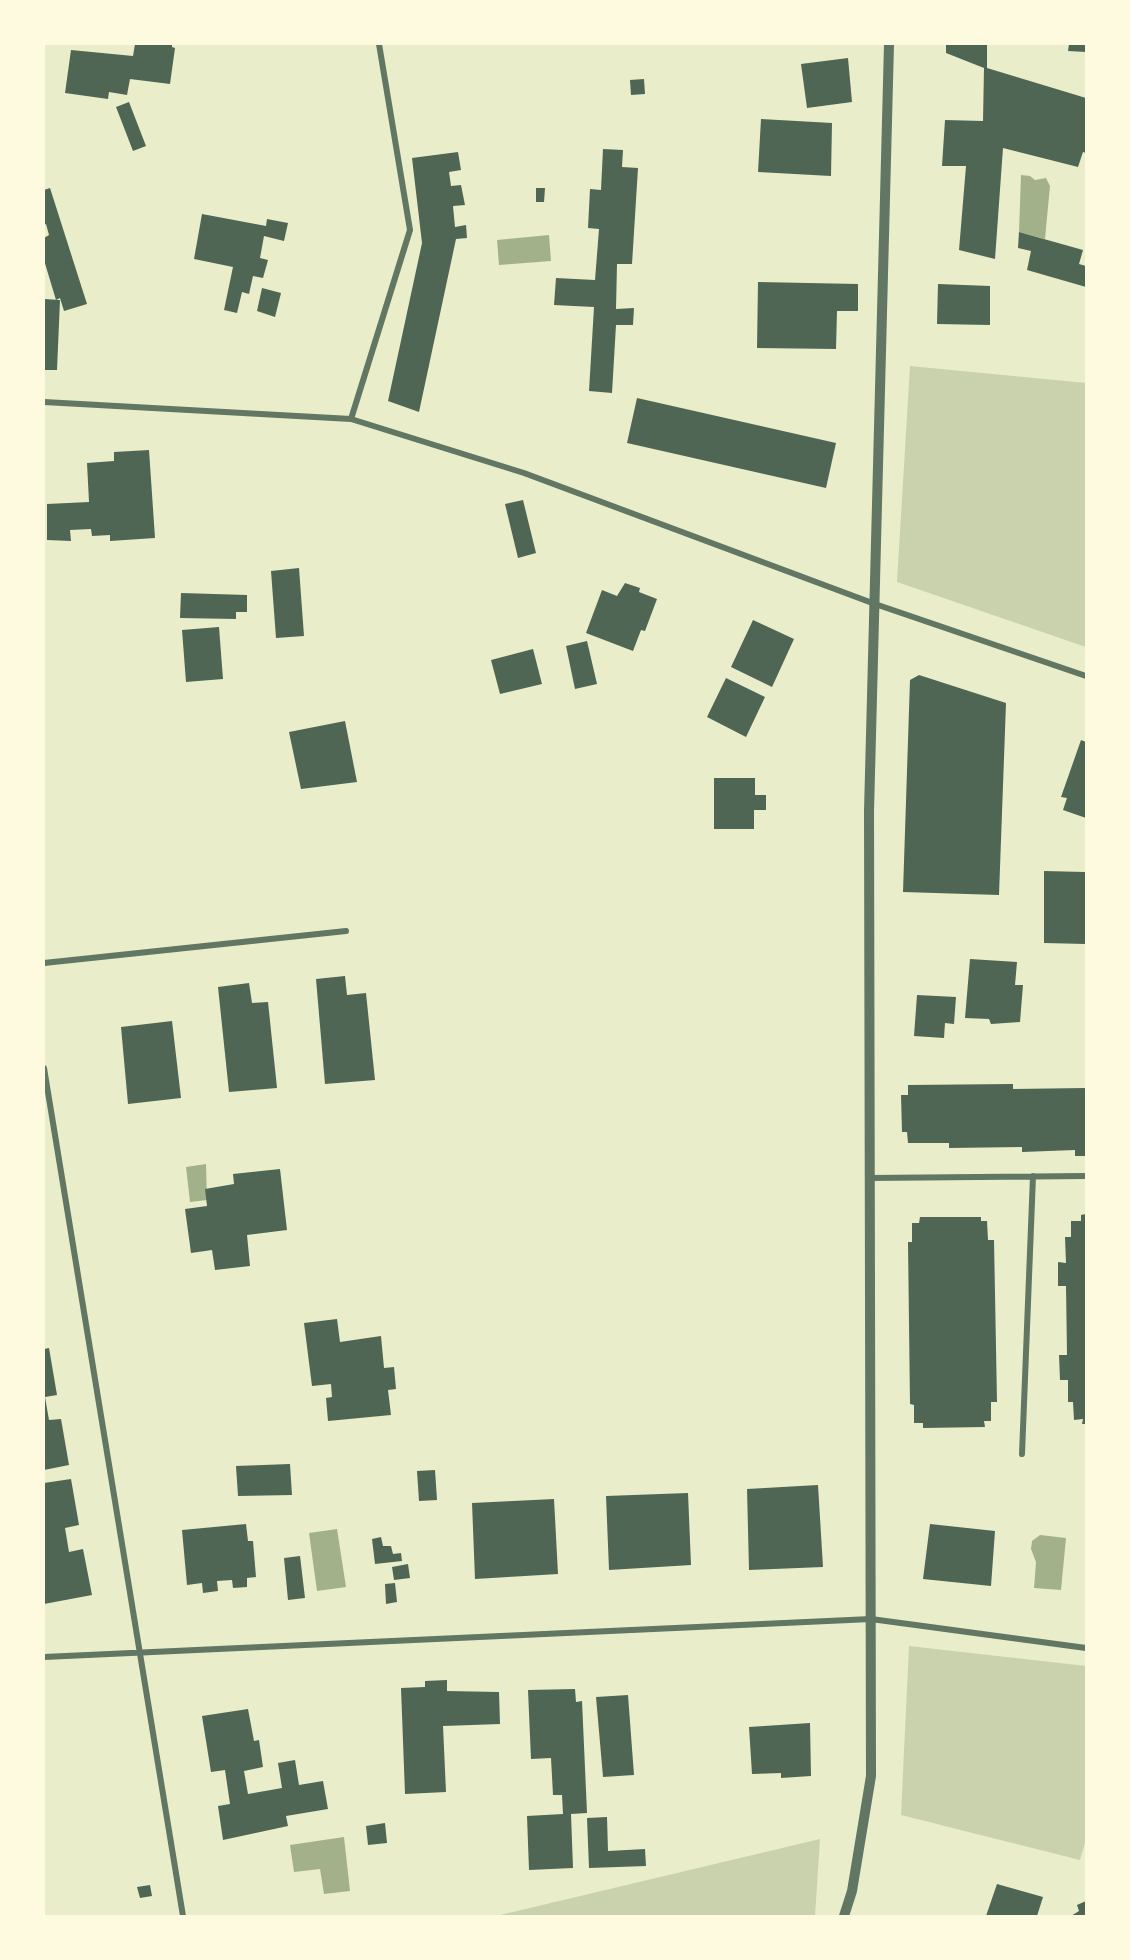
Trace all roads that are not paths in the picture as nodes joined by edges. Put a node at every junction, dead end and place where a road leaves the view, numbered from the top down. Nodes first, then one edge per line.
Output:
1 (379, 44) edge
2 (889, 44) edge
3 (44, 402) edge
4 (351, 419) junction
5 (875, 604) junction
6 (1086, 676) edge
7 (346, 931) dead end
8 (44, 963) edge
9 (44, 1068) edge
10 (1033, 1176) junction
11 (1086, 1176) edge
12 (870, 1178) junction
13 (1022, 1454) dead end
14 (872, 1619) junction
15 (1086, 1648) edge
16 (140, 1651) junction
17 (44, 1657) edge
18 (183, 1917) edge
19 (844, 1917) edge

1 - 4 street
2 - 5 street
3 - 4 street
4 - 5 street
5 - 6 street
5 - 12 street
7 - 8 street
9 - 16 street
10 - 11 street
10 - 12 street
10 - 13 street
12 - 14 street
14 - 15 street
14 - 16 street
14 - 19 street
16 - 17 street
16 - 18 street

